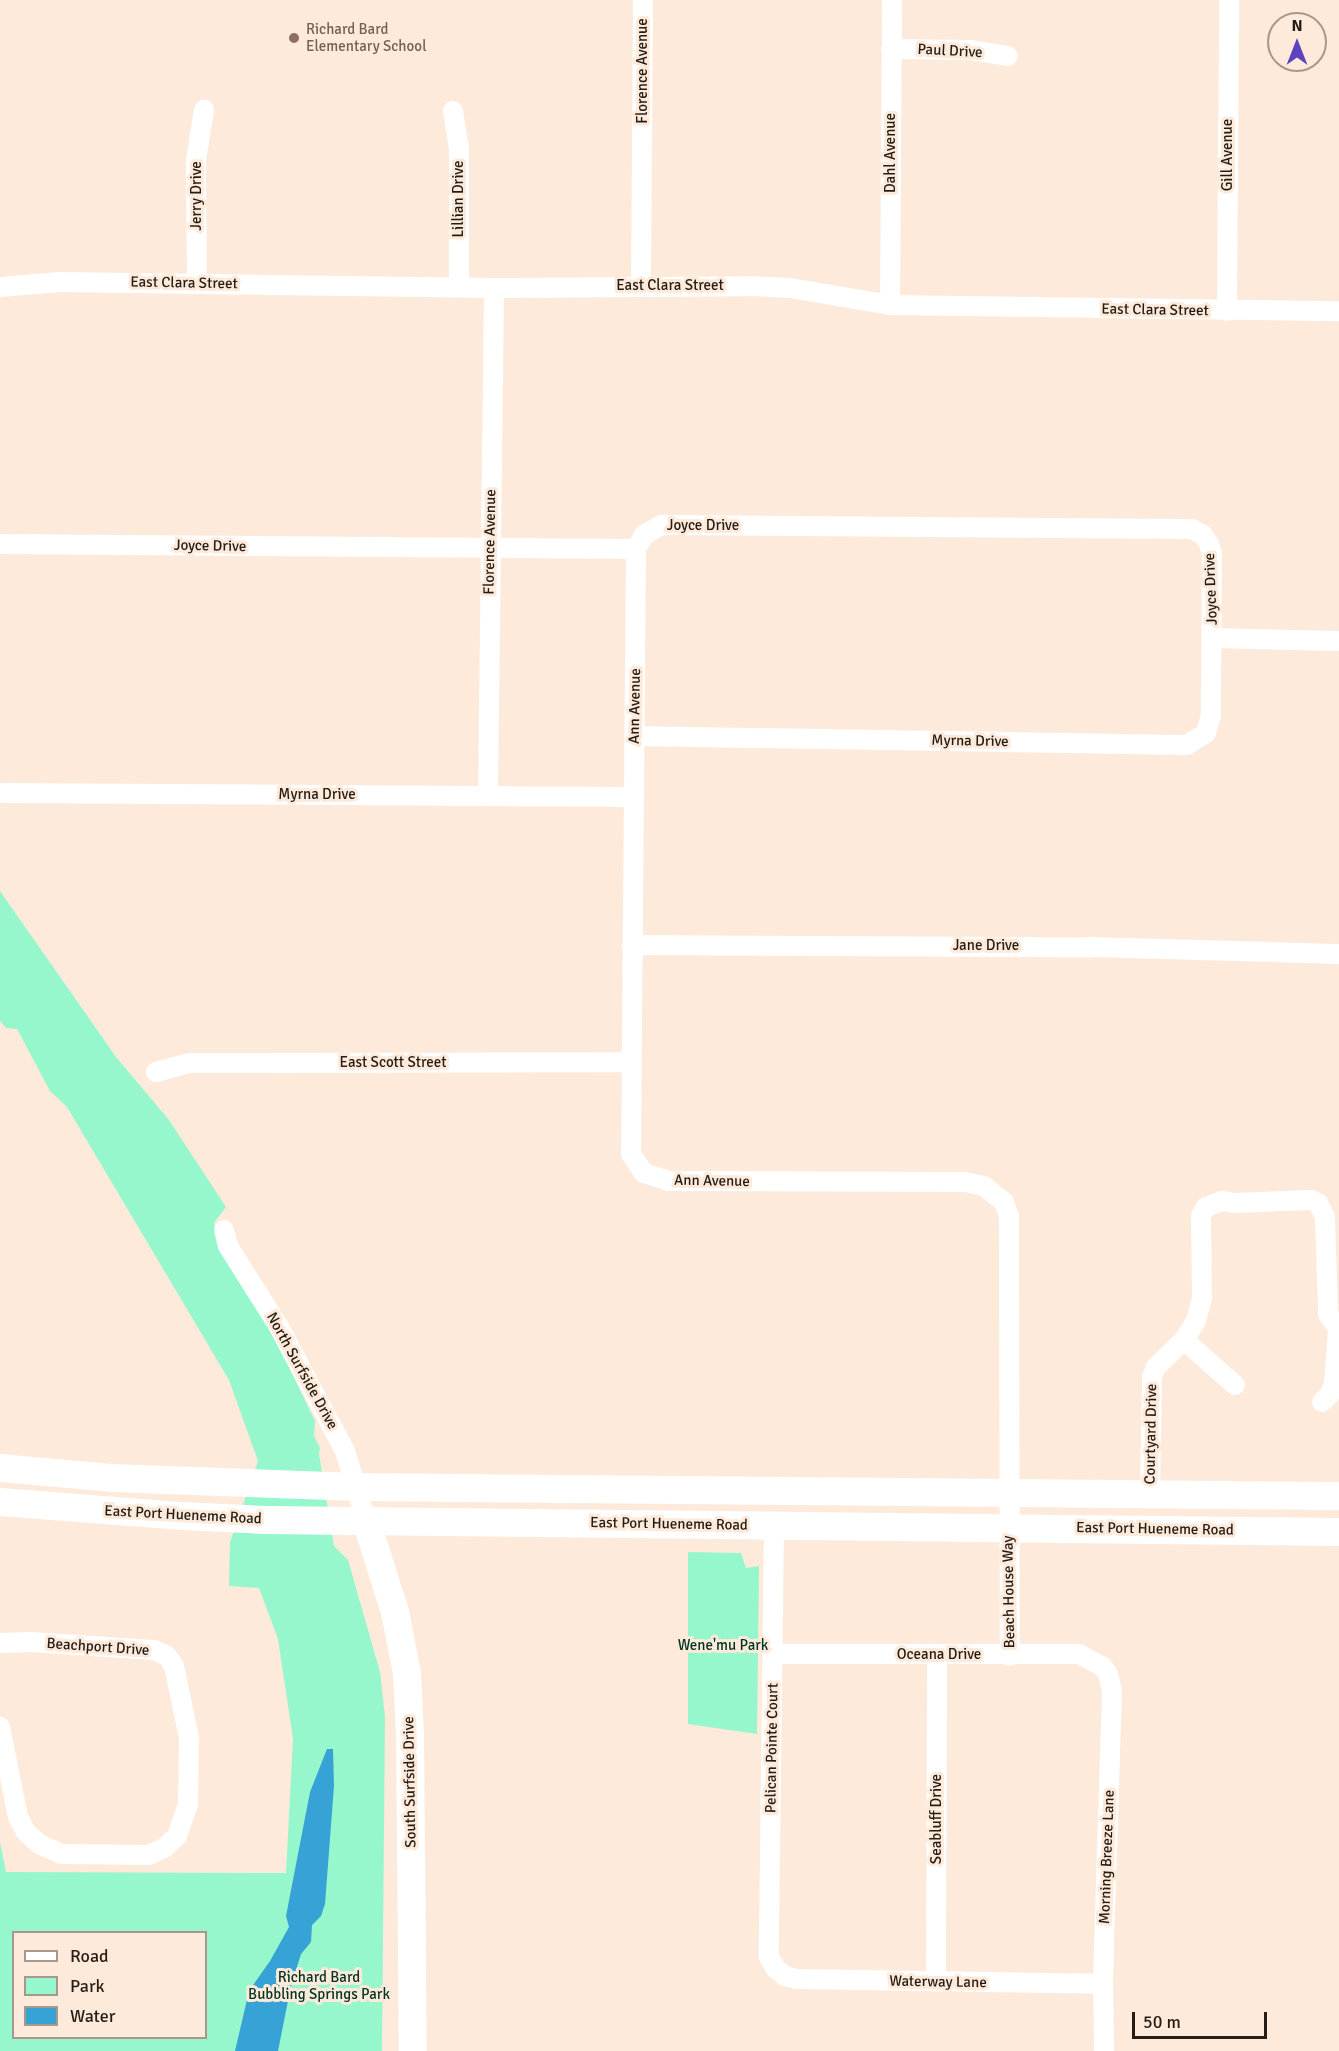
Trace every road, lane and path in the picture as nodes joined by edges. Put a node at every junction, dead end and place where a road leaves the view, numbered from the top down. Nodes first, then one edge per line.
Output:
1 (644, 0) edge
2 (892, 0) edge
3 (1229, 0) edge
4 (891, 49) junction
5 (1008, 56) dead end
6 (204, 110) dead end
7 (453, 111) dead end
8 (197, 284) junction
9 (641, 286) junction
10 (0, 287) edge
11 (459, 287) junction
12 (494, 288) junction
13 (890, 305) junction
14 (1339, 310) edge
15 (1227, 311) junction
16 (0, 544) edge
17 (490, 549) junction
18 (636, 549) junction
19 (1212, 638) junction
20 (1339, 640) edge
21 (634, 736) junction
22 (0, 793) edge
23 (488, 796) junction
24 (633, 797) junction
25 (632, 945) junction
26 (1339, 954) edge
27 (630, 1062) junction
28 (156, 1072) dead end
29 (224, 1230) dead end
30 (1338, 1329) edge
31 (1184, 1340) junction
32 (1235, 1385) dead end
33 (1322, 1401) dead end
34 (0, 1468) edge
35 (357, 1486) junction
36 (1150, 1494) junction
37 (1007, 1495) junction
38 (1339, 1496) edge
39 (0, 1502) edge
40 (366, 1520) junction
41 (774, 1525) junction
42 (1007, 1528) junction
43 (1339, 1532) edge
44 (0, 1643) edge
45 (773, 1654) junction
46 (937, 1656) junction
47 (1010, 1656) junction
48 (1102, 1666) joint
49 (0, 1727) edge
50 (776, 1970) joint
51 (936, 1982) junction
52 (1103, 1984) junction
53 (413, 2051) edge
54 (1104, 2051) edge

1 - 9 street, Florence Avenue
2 - 4 street, Dahl Avenue
3 - 15 street, Gill Avenue
4 - 5 street, Paul Drive
4 - 13 street, Dahl Avenue
6 - 8 street, Jerry Drive
7 - 11 street, Lillian Drive
8 - 10 street, East Clara Street
8 - 11 street, East Clara Street
9 - 12 street, East Clara Street
9 - 13 street, East Clara Street
11 - 12 street, East Clara Street
12 - 17 street, Florence Avenue
13 - 15 street, East Clara Street
14 - 15 street, East Clara Street
16 - 17 street, Joyce Drive
17 - 18 street, Joyce Drive
17 - 23 street, Florence Avenue
18 - 19 street, Joyce Drive
18 - 21 street, Ann Avenue
19 - 20 street
19 - 21 street, Myrna Drive
21 - 24 street, Ann Avenue
22 - 23 street, Myrna Drive
23 - 24 street, Myrna Drive
24 - 25 street, Ann Avenue
25 - 26 street, Jane Drive
25 - 27 street, Ann Avenue
27 - 28 street, East Scott Street
27 - 37 street, Ann Avenue
29 - 35 street, North Surfside Drive
30 - 31 street, Courtyard Drive
30 - 33 street
31 - 32 street
31 - 36 street, Courtyard Drive
34 - 35 main road
35 - 37 main road
35 - 40 street, North Surfside Drive
36 - 37 main road
36 - 38 main road
37 - 42 street, Ann Avenue
39 - 40 main road, East Port Hueneme Road
40 - 41 main road, East Port Hueneme Road
40 - 53 main road, South Surfside Drive
41 - 42 main road, East Port Hueneme Road
41 - 45 street, Pelican Pointe Court
42 - 43 main road, East Port Hueneme Road
42 - 47 street, Beach House Way
44 - 49 street, Beachport Drive
45 - 46 street, Oceana Drive
45 - 50 street, Pelican Pointe Court
46 - 47 street, Oceana Drive
46 - 51 street, Seabluff Drive
47 - 48 street, Oceana Drive
48 - 52 street, Morning Breeze Lane
50 - 51 street, Waterway Lane
51 - 52 street, Waterway Lane
52 - 54 street, Morning Breeze Lane

